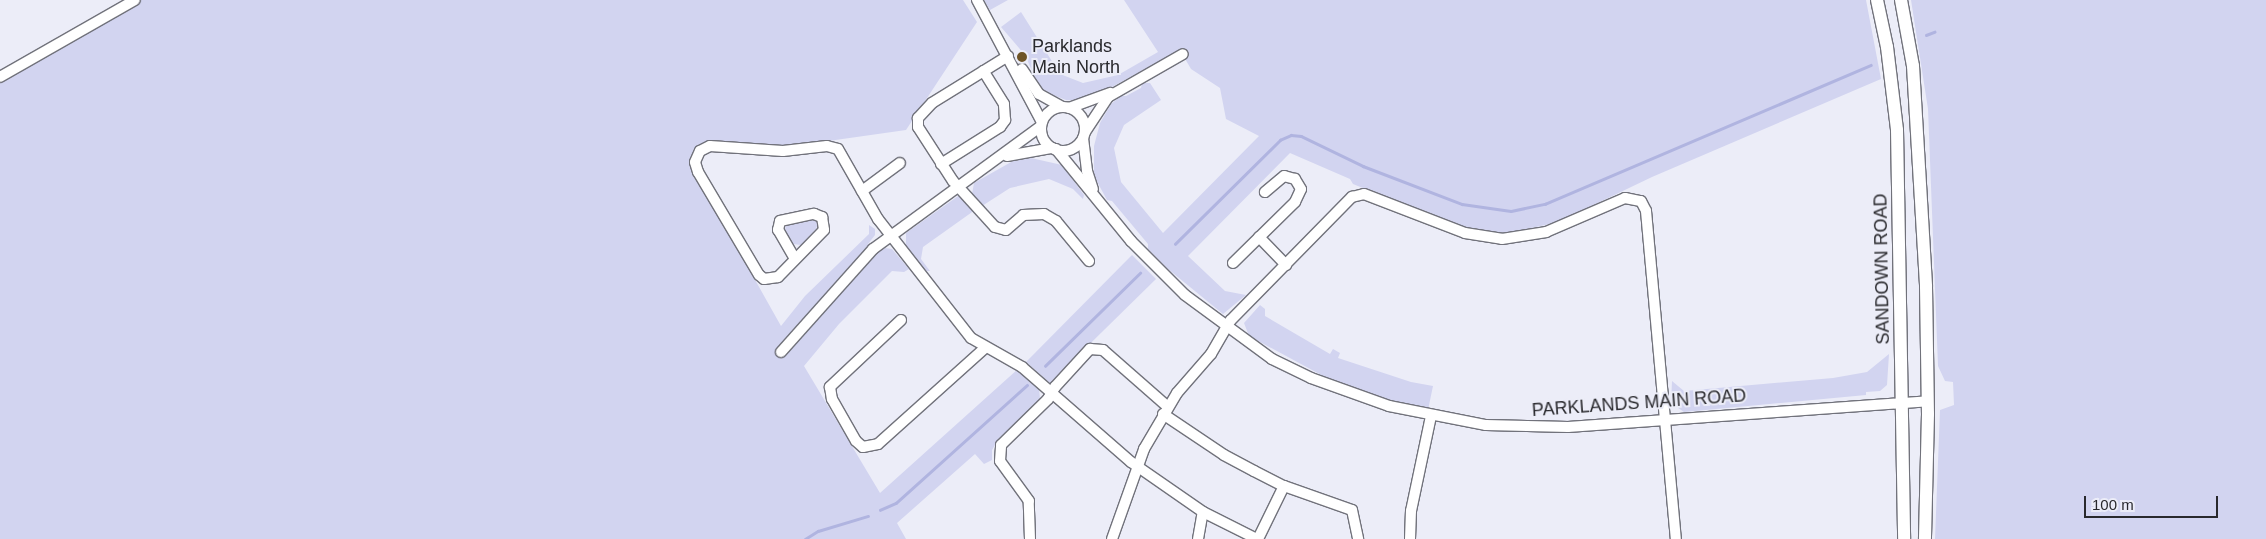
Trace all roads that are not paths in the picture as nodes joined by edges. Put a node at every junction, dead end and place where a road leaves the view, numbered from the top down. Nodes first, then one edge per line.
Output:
1 (135, 0) edge
2 (977, 0) edge
3 (1877, 0) edge
4 (1902, 0) edge
5 (1001, 41) junction
6 (1182, 54) dead end
7 (1008, 56) junction
8 (983, 71) junction
9 (0, 78) edge
10 (1125, 85) junction
11 (1065, 107) junction
12 (1042, 124) junction
13 (1084, 135) junction
14 (1054, 149) junction
15 (900, 163) dead end
16 (941, 164) junction
17 (988, 165) junction
18 (958, 185) junction
19 (862, 191) junction
20 (1265, 192) dead end
21 (1112, 219) junction
22 (889, 235) junction
23 (1259, 237) junction
24 (795, 259) junction
25 (1089, 261) dead end
26 (1233, 263) dead end
27 (1286, 265) junction
28 (901, 320) dead end
29 (1228, 328) junction
30 (985, 348) junction
31 (781, 352) dead end
32 (1052, 392) junction
33 (1928, 400) junction
34 (1902, 402) junction
35 (1165, 411) junction
36 (1431, 416) junction
37 (1664, 419) junction
38 (1138, 467) junction
39 (1284, 486) junction
40 (1203, 512) junction
41 (1030, 539) edge
42 (1112, 539) edge
43 (1198, 539) edge
44 (1257, 539) edge
45 (1358, 539) edge
46 (1410, 539) edge
47 (1676, 539) edge
48 (1904, 539) edge
49 (1925, 539) edge

1 - 9 street
2 - 5 street
3 - 34 main road, SANDOWN ROAD
4 - 33 main road
5 - 7 street
5 - 11 street
6 - 10 street
7 - 8 street
7 - 12 street
8 - 16 street
8 - 16 street
10 - 11 street
10 - 13 street
11 - 12 street
11 - 13 street
12 - 14 street
12 - 17 street
13 - 14 street
13 - 21 street, PARKLANDS MAIN ROAD
14 - 17 street
14 - 21 street, PARKLANDS MAIN ROAD
15 - 19 street
16 - 18 street
17 - 18 street
18 - 22 street
18 - 25 street
19 - 22 street
19 - 24 street
20 - 23 street
21 - 29 street, PARKLANDS MAIN ROAD
22 - 30 street
22 - 31 street
23 - 26 street
23 - 27 street
24 - 24 street
27 - 29 street
27 - 37 street
28 - 30 street
29 - 35 street
29 - 36 street, PARKLANDS MAIN ROAD
30 - 32 street
32 - 35 street
32 - 38 street
32 - 41 street
33 - 34 street, PARKLANDS MAIN ROAD
33 - 49 main road
34 - 37 street, PARKLANDS MAIN ROAD
34 - 48 main road, SANDOWN ROAD
35 - 38 street
35 - 39 street
36 - 37 street, PARKLANDS MAIN ROAD
36 - 46 street
37 - 47 street
38 - 40 street
38 - 42 street
39 - 44 street
39 - 45 street
40 - 43 street
40 - 44 street

